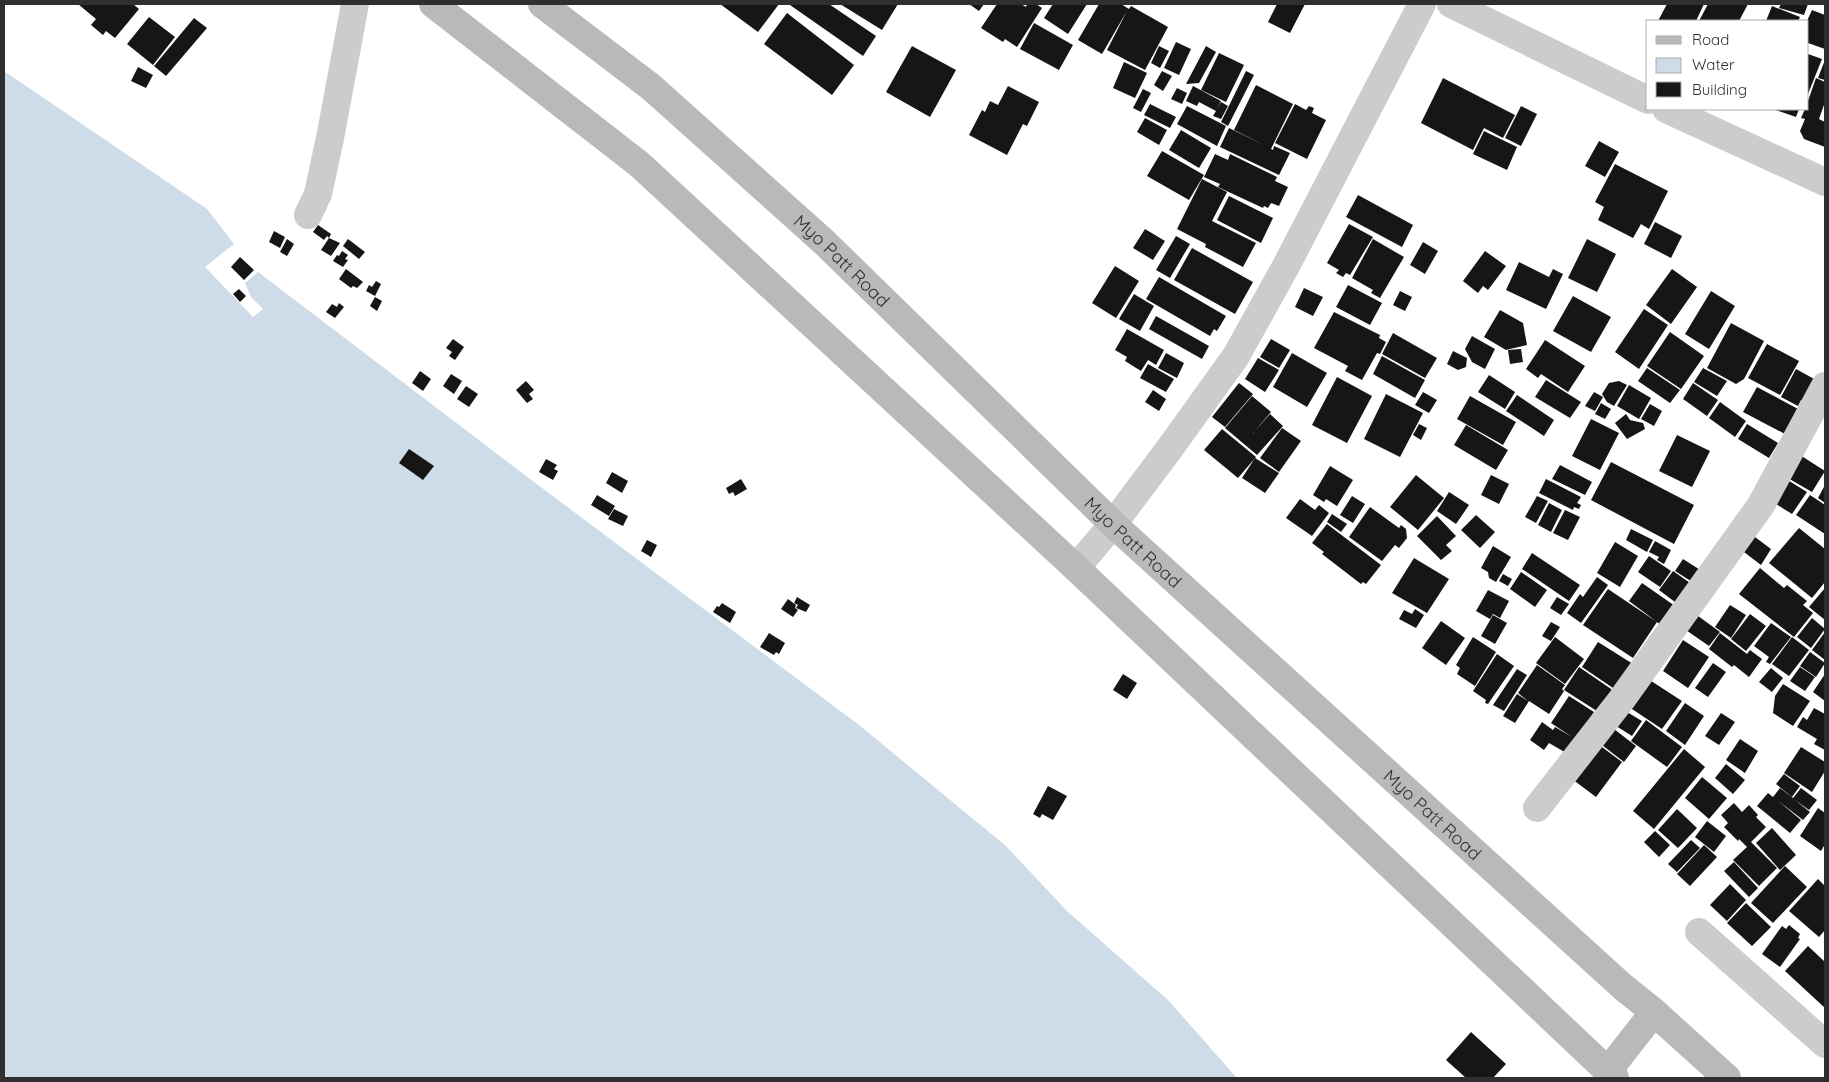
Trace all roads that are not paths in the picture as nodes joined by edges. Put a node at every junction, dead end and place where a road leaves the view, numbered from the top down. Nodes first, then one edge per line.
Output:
1 (355, 4) edge
2 (542, 4) edge
3 (1422, 4) edge
4 (1451, 4) edge
5 (448, 8) edge
6 (1646, 99) edge
7 (1668, 110) edge
8 (1825, 182) edge
9 (308, 215) dead end
10 (1825, 386) edge
11 (1113, 524) junction
12 (1076, 568) junction
13 (1537, 808) dead end
14 (1699, 932) dead end
15 (1654, 1012) junction
16 (1825, 1044) edge
17 (1611, 1075) edge
18 (1727, 1078) edge

1 - 9 street
2 - 11 main road, Myo Patt Road
3 - 11 street
4 - 6 street
5 - 12 main road
7 - 8 street
10 - 13 street
11 - 12 street
11 - 15 main road, Myo Patt Road
12 - 17 main road
14 - 16 street
15 - 17 main road
15 - 18 main road, Myo Patt Road

